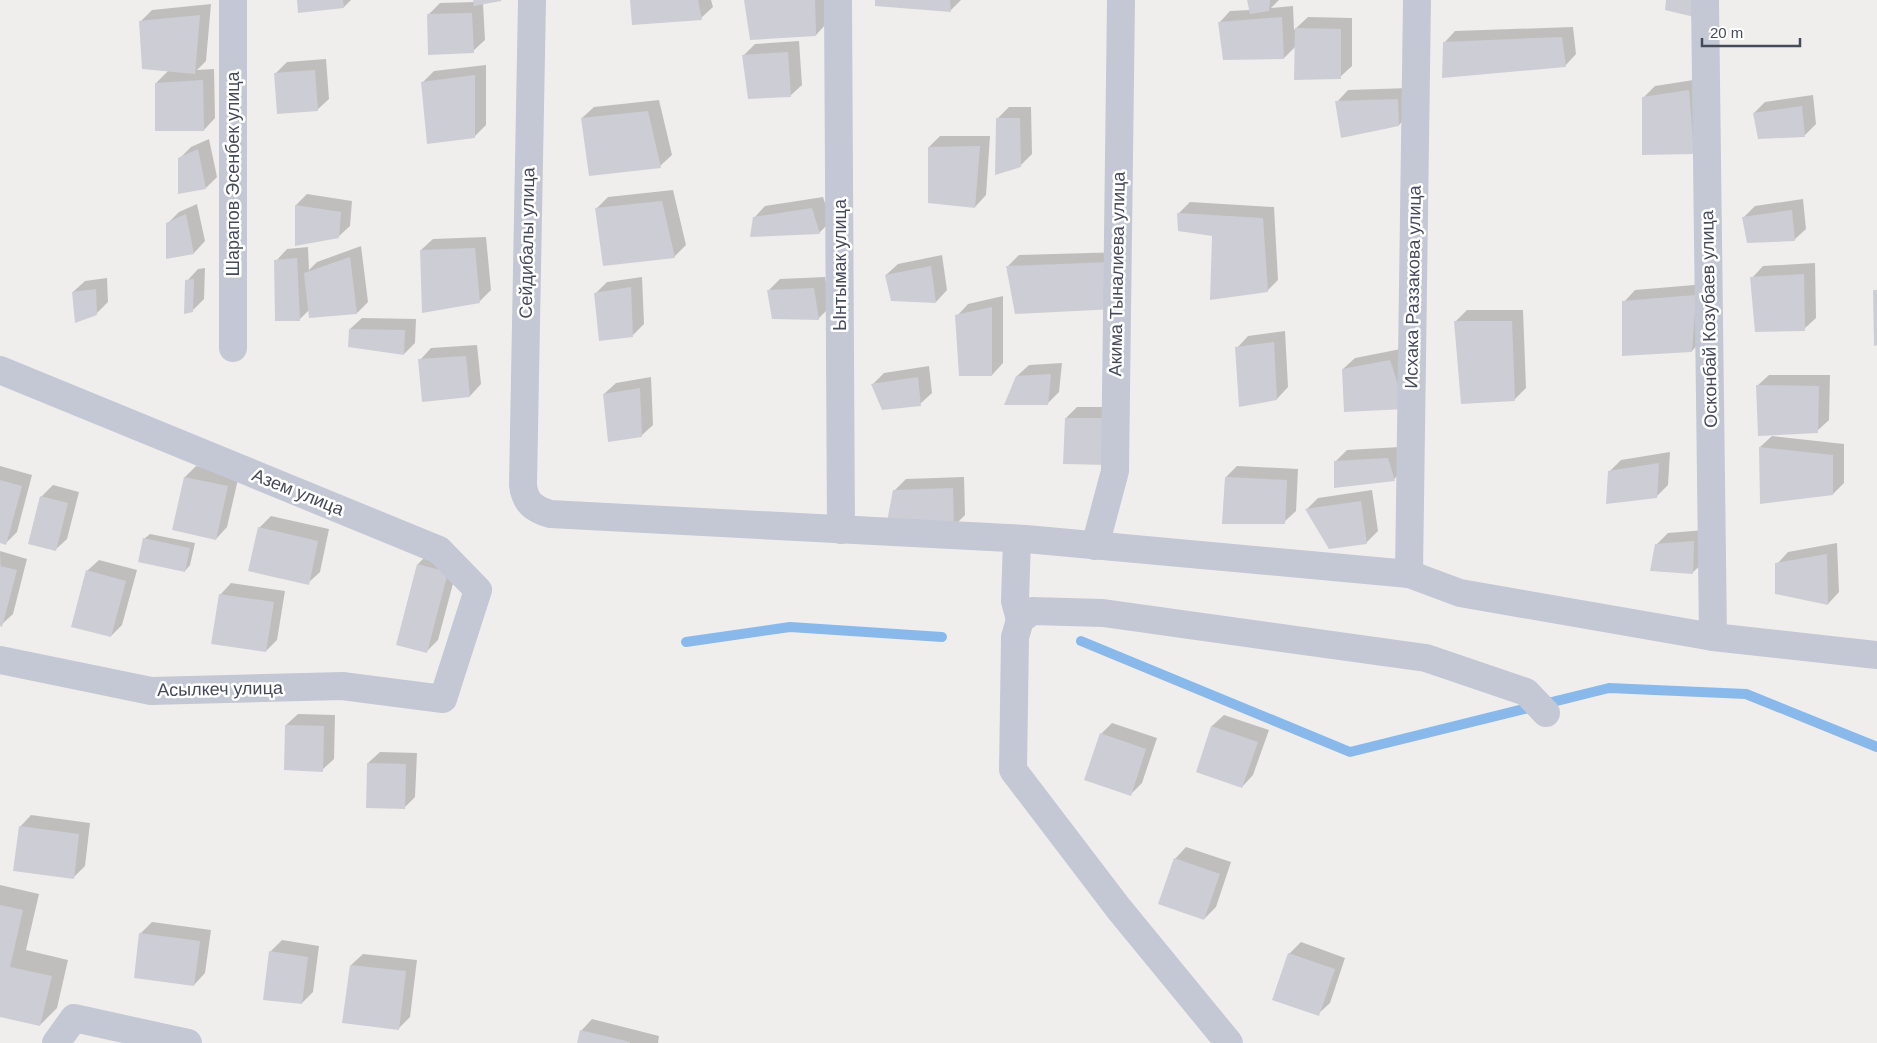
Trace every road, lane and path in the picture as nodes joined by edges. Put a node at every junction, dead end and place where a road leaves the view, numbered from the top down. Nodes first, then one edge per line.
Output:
1 (234, 0) edge
2 (532, 0) edge
3 (838, 0) edge
4 (1121, 0) edge
5 (1417, 0) edge
6 (1705, 0) edge
7 (233, 348) dead end
8 (0, 370) edge
9 (841, 530) junction
10 (1017, 539) junction
11 (1095, 546) junction
12 (1410, 574) junction
13 (1020, 620) junction
14 (1713, 638) junction
15 (1877, 655) edge
16 (0, 660) edge
17 (443, 699) joint
18 (1546, 713) dead end
19 (56, 1043) edge
20 (188, 1043) edge
21 (1229, 1043) edge

1 - 7 street, Шарапов Эсенбек улица
2 - 9 street, Сейдибалы улица
3 - 9 street, Ынтымак улица
4 - 11 street, Акима Тыналиева улица
5 - 12 street, Исхака Раззакова улица
6 - 14 street, Осконбай Козубаев улица
8 - 17 street, Азем улица
9 - 10 street
10 - 11 street
10 - 13 street
11 - 12 street
12 - 14 street
13 - 18 street
13 - 21 street
14 - 15 street
16 - 17 street, Асылкеч улица
19 - 20 street

